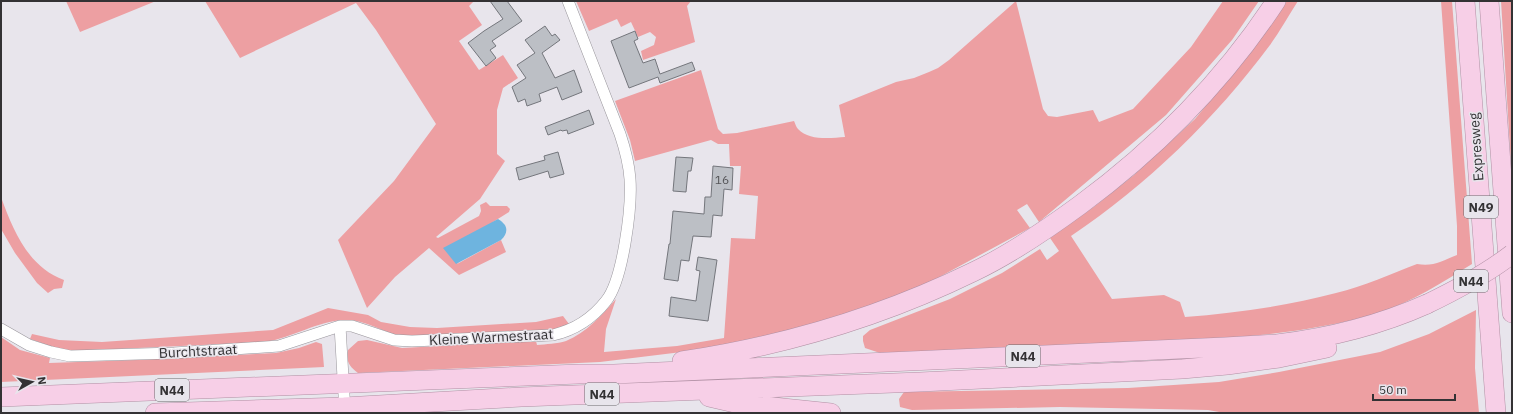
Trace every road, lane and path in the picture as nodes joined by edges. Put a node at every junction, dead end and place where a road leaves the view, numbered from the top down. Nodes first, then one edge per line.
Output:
1 (568, 1) edge
2 (1276, 1) edge
3 (1465, 1) edge
4 (1489, 1) edge
5 (1512, 254) edge
6 (1512, 265) edge
7 (1428, 310) junction
8 (1512, 313) edge
9 (340, 326) junction
10 (1, 328) edge
11 (579, 374) junction
12 (343, 383) junction
13 (684, 391) junction
14 (1, 397) edge
15 (345, 410) edge
16 (155, 413) edge
17 (831, 413) edge
18 (1496, 413) edge

1 - 9 street, Kleine Warmestraat
2 - 11 highway
3 - 18 highway, Expresweg / N49
4 - 8 highway, Expresweg / N49
5 - 7 highway, N44, bridge
6 - 7 highway
7 - 11 highway, N44
7 - 13 highway
9 - 10 street, Burchtstraat
9 - 12 street
11 - 12 highway, N44
12 - 14 highway, N44
12 - 15 street
13 - 15 highway, N44
13 - 17 highway, N44
15 - 16 highway, N44

